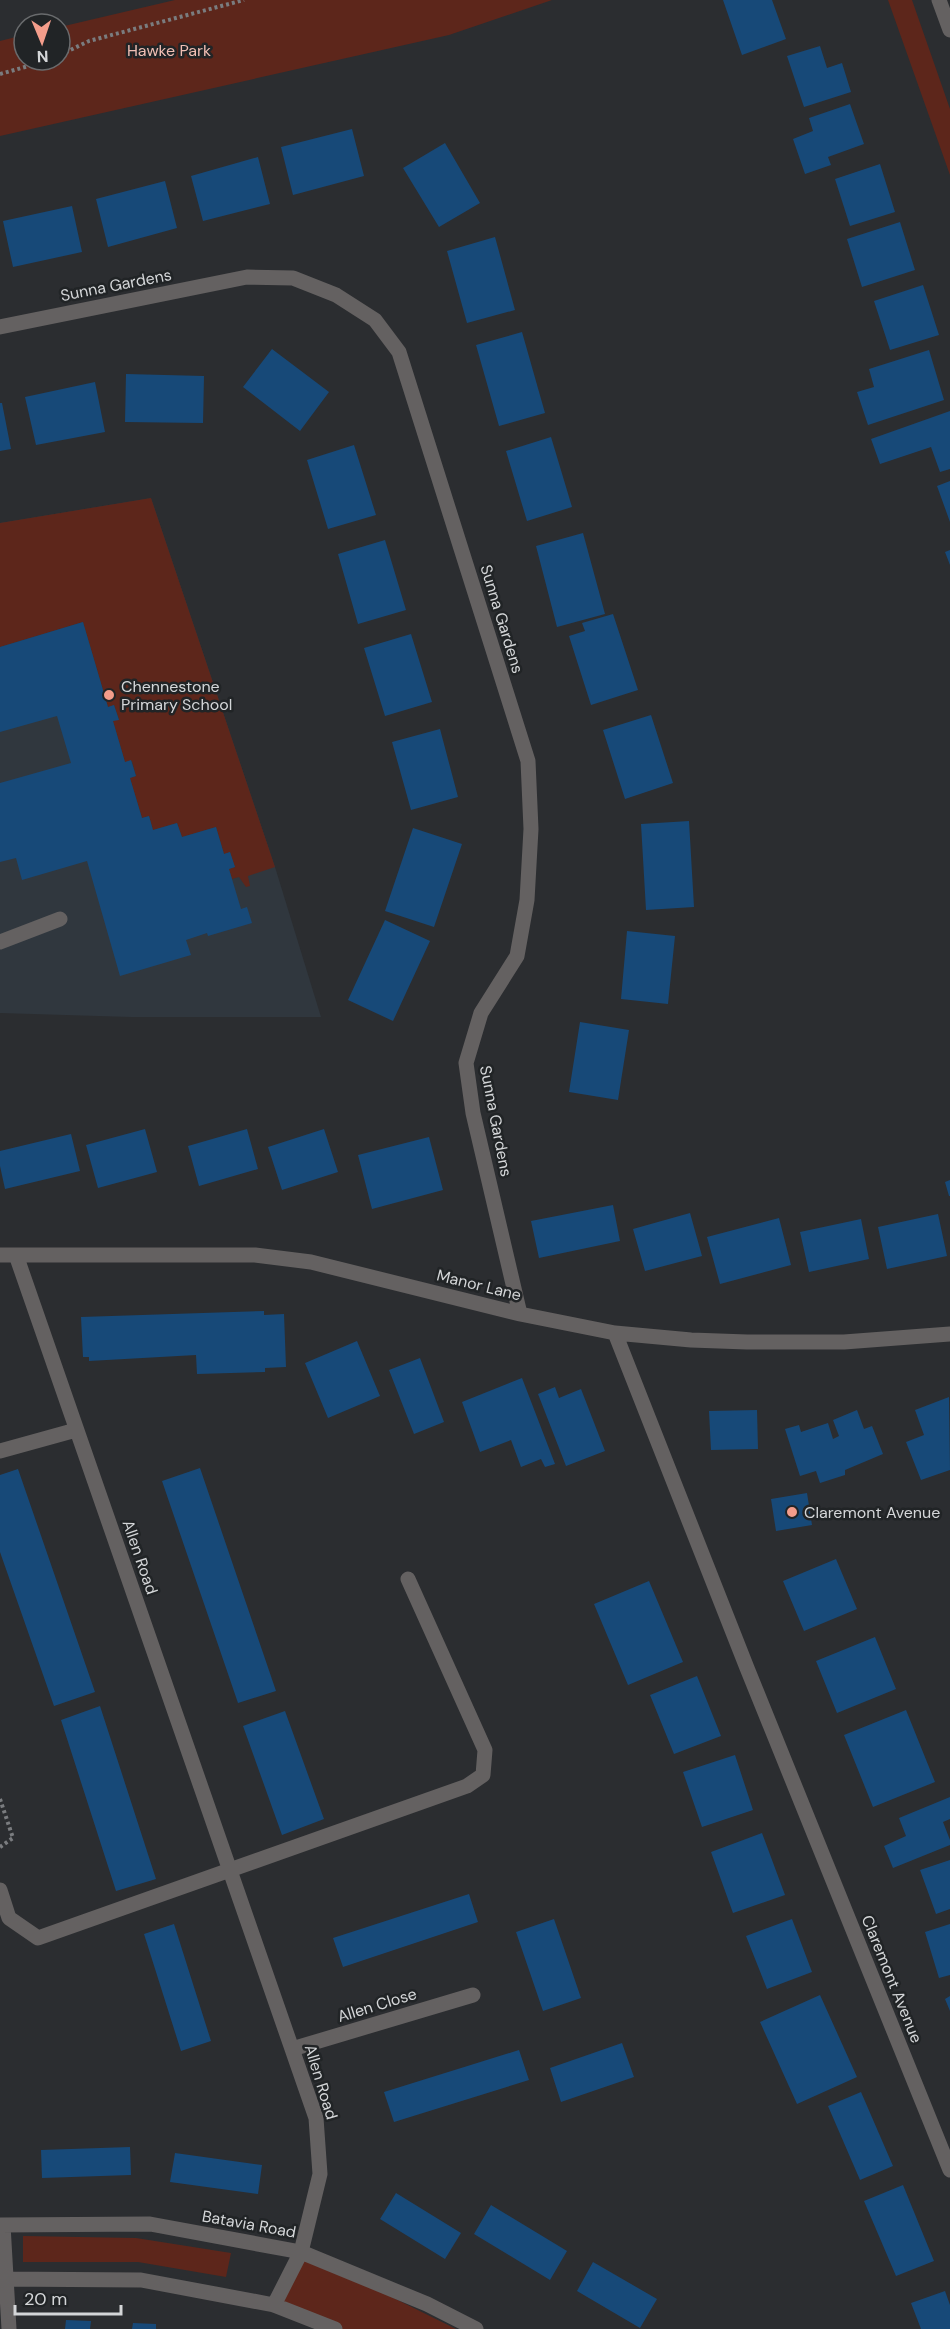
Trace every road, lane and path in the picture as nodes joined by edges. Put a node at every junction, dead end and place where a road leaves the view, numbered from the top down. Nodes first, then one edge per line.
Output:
1 (244, 0) edge
2 (939, 0) edge
3 (950, 30) edge
4 (72, 49) edge
5 (0, 327) edge
6 (60, 919) dead end
7 (0, 942) edge
8 (0, 1255) edge
9 (16, 1255) junction
10 (519, 1314) junction
11 (615, 1333) junction
12 (950, 1334) edge
13 (76, 1430) junction
14 (0, 1451) edge
15 (408, 1579) dead end
16 (0, 1799) edge
17 (0, 1847) edge
18 (230, 1871) junction
19 (0, 1890) edge
20 (472, 1995) dead end
21 (292, 2049) junction
22 (950, 2170) edge
23 (1, 2225) edge
24 (301, 2252) junction
25 (3, 2278) edge
26 (274, 2305) junction
27 (9, 2329) edge
28 (335, 2329) edge
29 (476, 2329) edge

1 - 4 path
2 - 3 street
5 - 10 street, Sunna Gardens
6 - 7 street
8 - 9 street, Manor Lane
9 - 10 street, Manor Lane
9 - 13 street, Allen Road
10 - 11 street, Manor Lane
11 - 12 street, Manor Lane
11 - 22 street, Claremont Avenue
13 - 14 street
13 - 18 street, Allen Road
15 - 18 street
16 - 17 path
18 - 19 street
18 - 21 street, Allen Road
20 - 21 street, Allen Close
21 - 24 street, Allen Road
23 - 24 street, Batavia Road
23 - 25 street
24 - 26 street, Allen Road
24 - 29 street, Batavia Road
25 - 26 street
25 - 27 street
26 - 28 street

